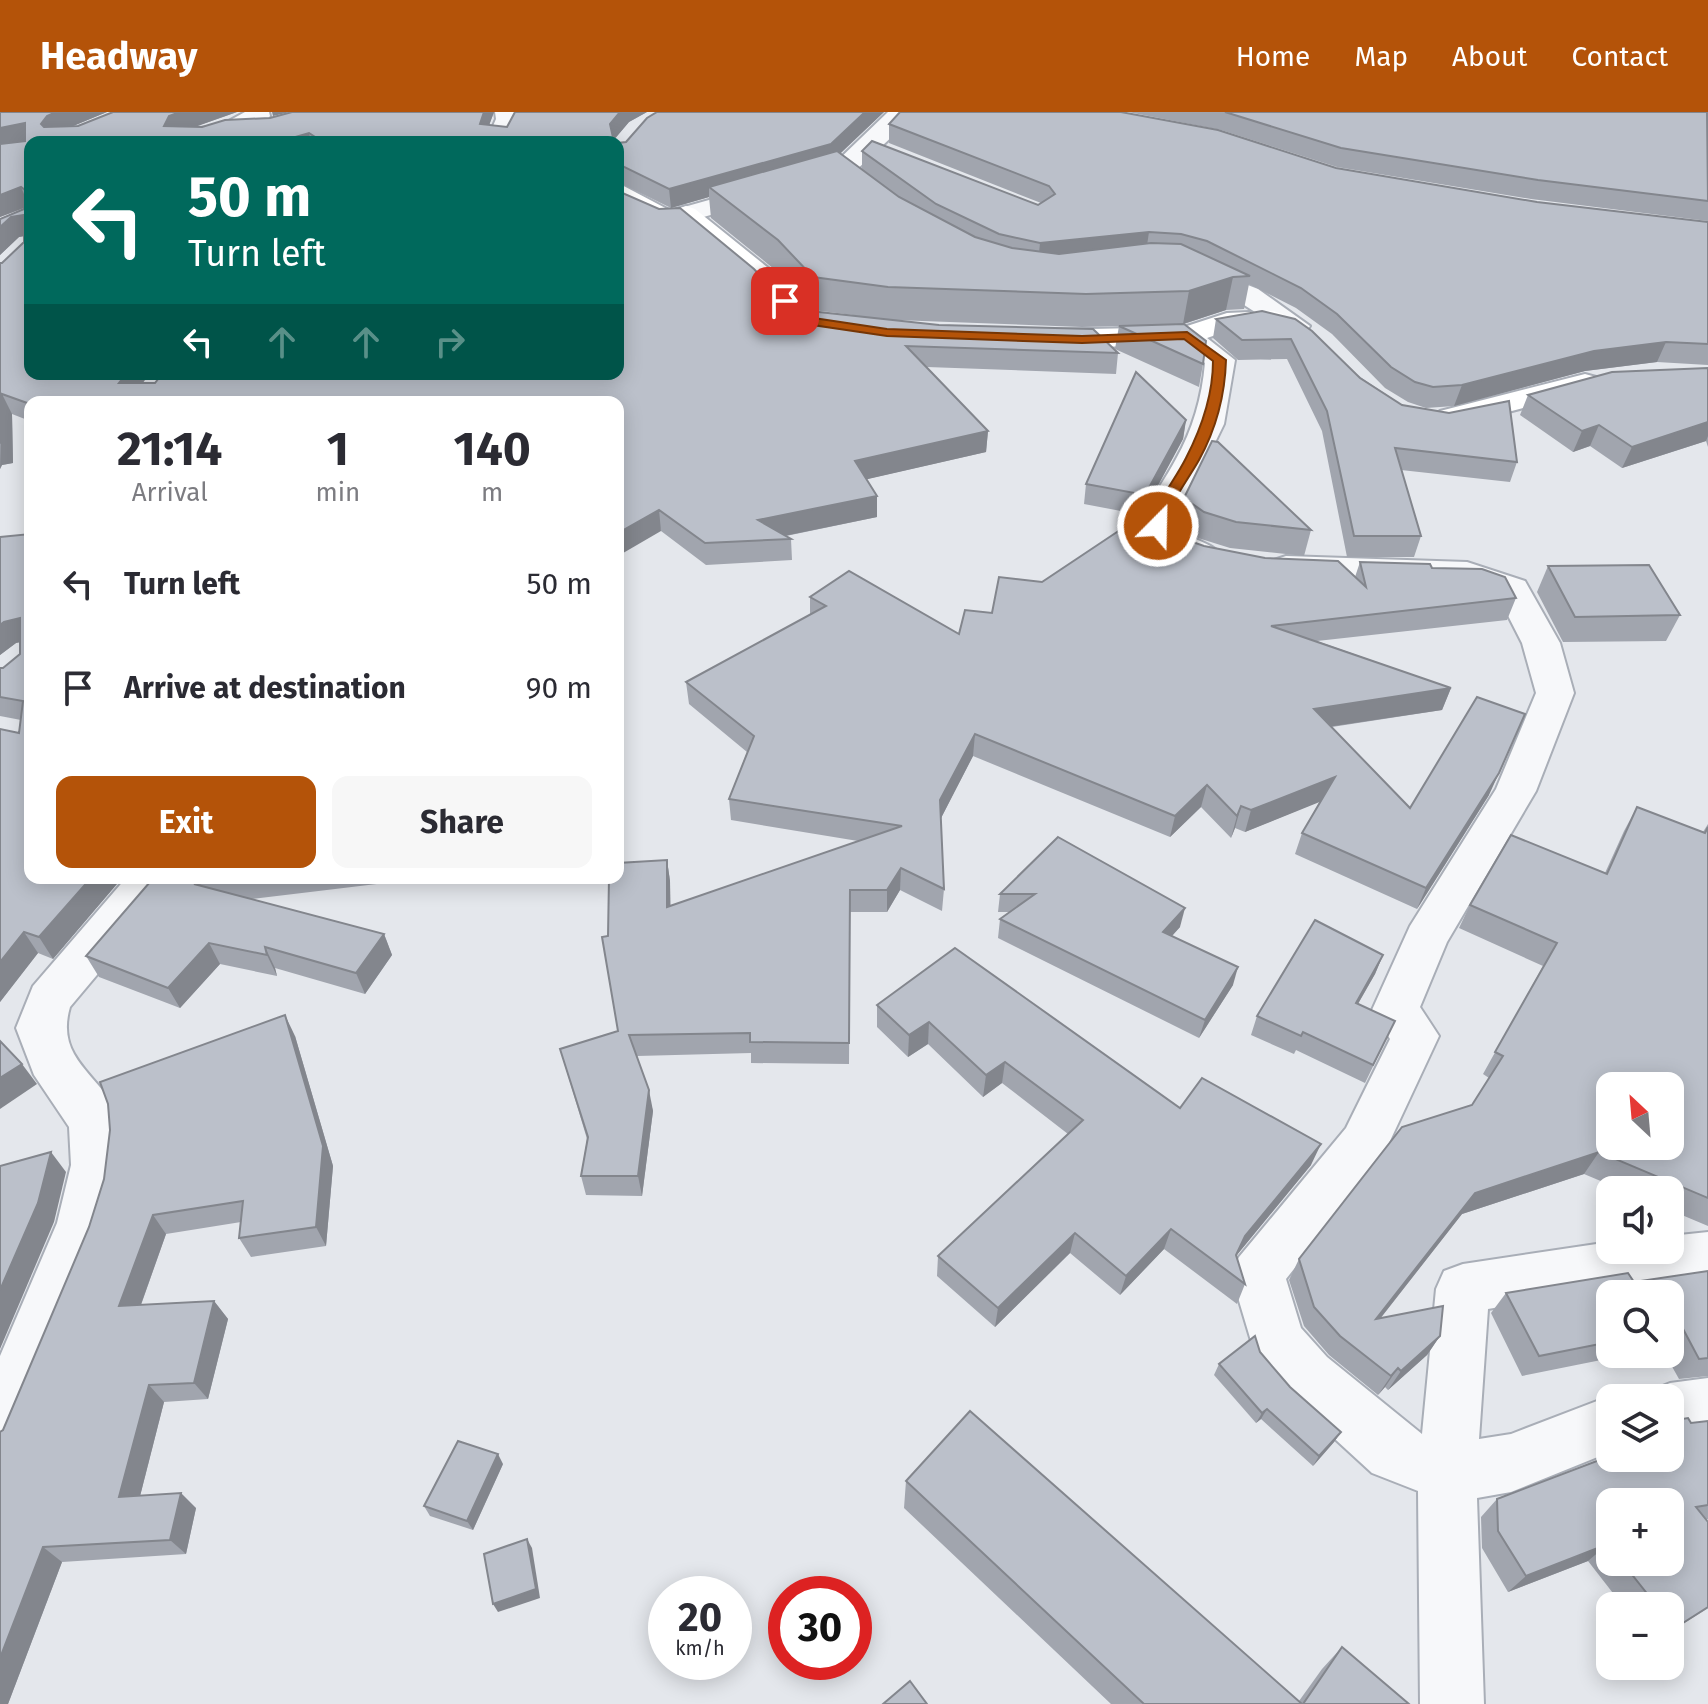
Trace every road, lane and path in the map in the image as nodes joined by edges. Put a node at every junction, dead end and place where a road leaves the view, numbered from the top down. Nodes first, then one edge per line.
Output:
1 (257, 112) edge
2 (507, 112) edge
3 (900, 112) edge
4 (284, 124) edge
5 (228, 128) junction
6 (202, 136) edge
7 (501, 136) edge
8 (842, 170) junction
9 (864, 188) edge
10 (624, 198) edge
11 (686, 214) junction
12 (1164, 265) edge
13 (1296, 326) junction
14 (873, 330) edge
15 (1187, 336) junction
16 (1022, 338) edge
17 (1320, 342) edge
18 (1615, 379) edge
19 (1425, 420) edge
20 (146, 884) edge
21 (1708, 1256) edge
22 (1708, 1406) edge
23 (1684, 1409) edge
24 (0, 1424) edge
25 (1596, 1430) edge
26 (1447, 1474) junction
27 (1452, 1704) edge

1 - 5 street
2 - 7 street
3 - 8 street
4 - 5 street
5 - 6 street
8 - 9 street
8 - 11 street
10 - 11 street
11 - 14 street
12 - 13 street
13 - 15 street
13 - 17 street
15 - 16 street
15 - 26 street
18 - 19 street
20 - 24 street
21 - 26 street
22 - 23 street
25 - 26 street
26 - 27 street

